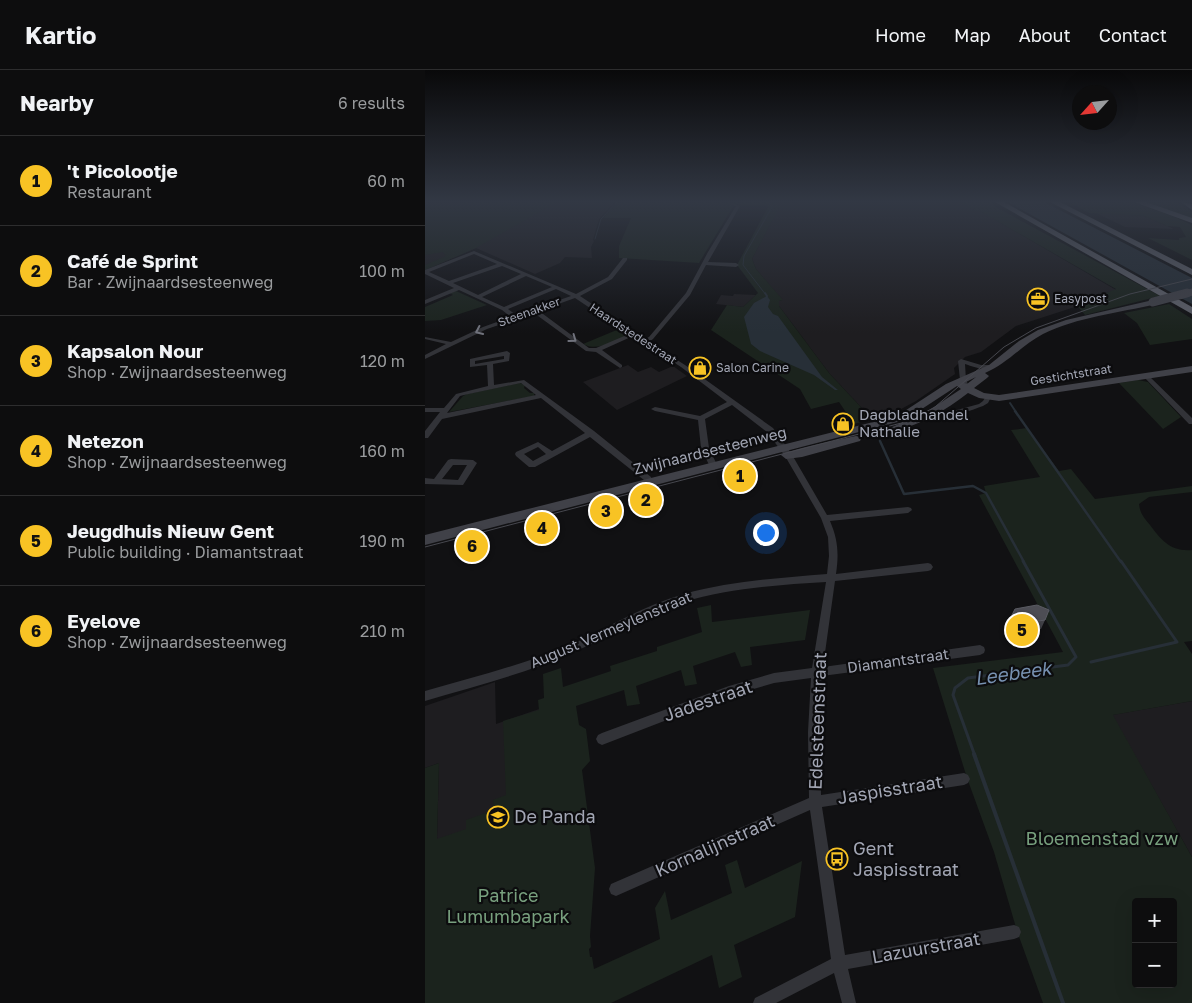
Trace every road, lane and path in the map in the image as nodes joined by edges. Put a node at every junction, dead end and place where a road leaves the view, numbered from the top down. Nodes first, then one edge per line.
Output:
1 (716, 246) edge
2 (1076, 246) edge
3 (1139, 246) edge
4 (625, 259) dead end
5 (502, 264) junction
6 (705, 264) junction
7 (736, 265) dead end
8 (425, 272) edge
9 (1192, 272) edge
10 (526, 274) junction
11 (449, 284) junction
12 (557, 287) junction
13 (458, 288) junction
14 (1192, 292) edge
15 (574, 296) junction
16 (477, 297) junction
17 (425, 302) edge
18 (504, 309) junction
19 (534, 310) junction
20 (1192, 311) edge
21 (515, 317) junction
22 (635, 334) junction
23 (426, 337) edge
24 (646, 341) junction
25 (452, 344) junction
26 (597, 350) junction
27 (425, 357) edge
28 (489, 363) junction
29 (620, 366) dead end
30 (991, 367) junction
31 (1192, 369) edge
32 (1147, 376) junction
33 (963, 384) junction
34 (491, 387) junction
35 (542, 395) junction
36 (988, 397) junction
37 (733, 402) junction
38 (655, 409) dead end
39 (425, 410) edge
40 (446, 410) junction
41 (931, 415) junction
42 (440, 417) junction
43 (701, 418) junction
44 (1192, 422) edge
45 (591, 433) junction
46 (425, 436) edge
47 (786, 452) junction
48 (551, 454) dead end
49 (714, 467) junction
50 (425, 481) edge
51 (436, 482) dead end
52 (649, 483) junction
53 (908, 510) dead end
54 (825, 518) junction
55 (425, 540) edge
56 (425, 548) edge
57 (928, 567) dead end
58 (830, 578) junction
59 (980, 650) dead end
60 (817, 672) junction
61 (425, 696) edge
62 (602, 739) dead end
63 (964, 779) dead end
64 (815, 802) junction
65 (616, 889) dead end
66 (1014, 932) dead end
67 (839, 963) junction
68 (760, 1003) edge
69 (849, 1003) edge

1 - 6 street
2 - 20 highway
3 - 9 highway
4 - 15 street, Steenakker
5 - 8 street
5 - 10 street
5 - 11 street
6 - 7 street
6 - 24 street
8 - 11 street
10 - 12 street
10 - 16 street
11 - 13 street
12 - 15 street
12 - 18 street
13 - 16 street
13 - 17 street
14 - 30 street, Zwijnaardsesteenweg, bridge
15 - 19 street, Steenakker
15 - 22 street, Haardstedestraat
16 - 18 street
18 - 21 street
19 - 21 street, Steenakker
19 -> 26 street
21 -> 25 street, Steenakker
22 - 24 street, Haardstedestraat
22 - 26 street
23 - 25 street
24 - 37 street, Haardstedestraat
25 - 27 street, Steenakker
26 - 29 street
28 - 28 street
28 - 34 street
30 - 33 street, Zwijnaardsesteenweg
30 - 33 street
31 - 32 street, Gestichtstraat
32 - 36 street, Gestichtstraat
32 - 44 street
33 - 36 street, Gestichtstraat
33 - 41 street, Zwijnaardsesteenweg
33 - 47 street, Zwijnaardsesteenweg
34 - 35 street
34 - 40 street
35 - 42 street
35 - 45 street
36 - 41 street, Zwijnaardsesteenweg
37 - 43 street
37 - 47 street, Haardstedestraat
38 - 43 street
39 - 40 street
40 - 42 street
41 - 47 street, Zwijnaardsesteenweg
42 - 46 street
43 - 49 street
45 - 48 street
45 - 52 street
47 - 49 street, Zwijnaardsesteenweg
47 - 54 street, Edelsteenstraat
47 - 56 street, Zwijnaardsesteenweg
49 - 52 street, Zwijnaardsesteenweg
50 - 51 street
52 - 55 street, Zwijnaardsesteenweg
53 - 54 street
54 - 58 street, Edelsteenstraat
57 - 58 street, August Vermeylenstraat
58 - 60 street, Edelsteenstraat
58 - 61 street, August Vermeylenstraat
59 - 60 street, Diamantstraat
60 - 62 street, Jadestraat
60 - 64 street, Edelsteenstraat
63 - 64 street, Jaspisstraat
64 - 65 street, Kornalijnstraat
64 - 67 street, Edelsteenstraat
66 - 67 street, Lazuurstraat
67 - 68 street, Lazuurstraat
67 - 69 street, Edelsteenstraat

